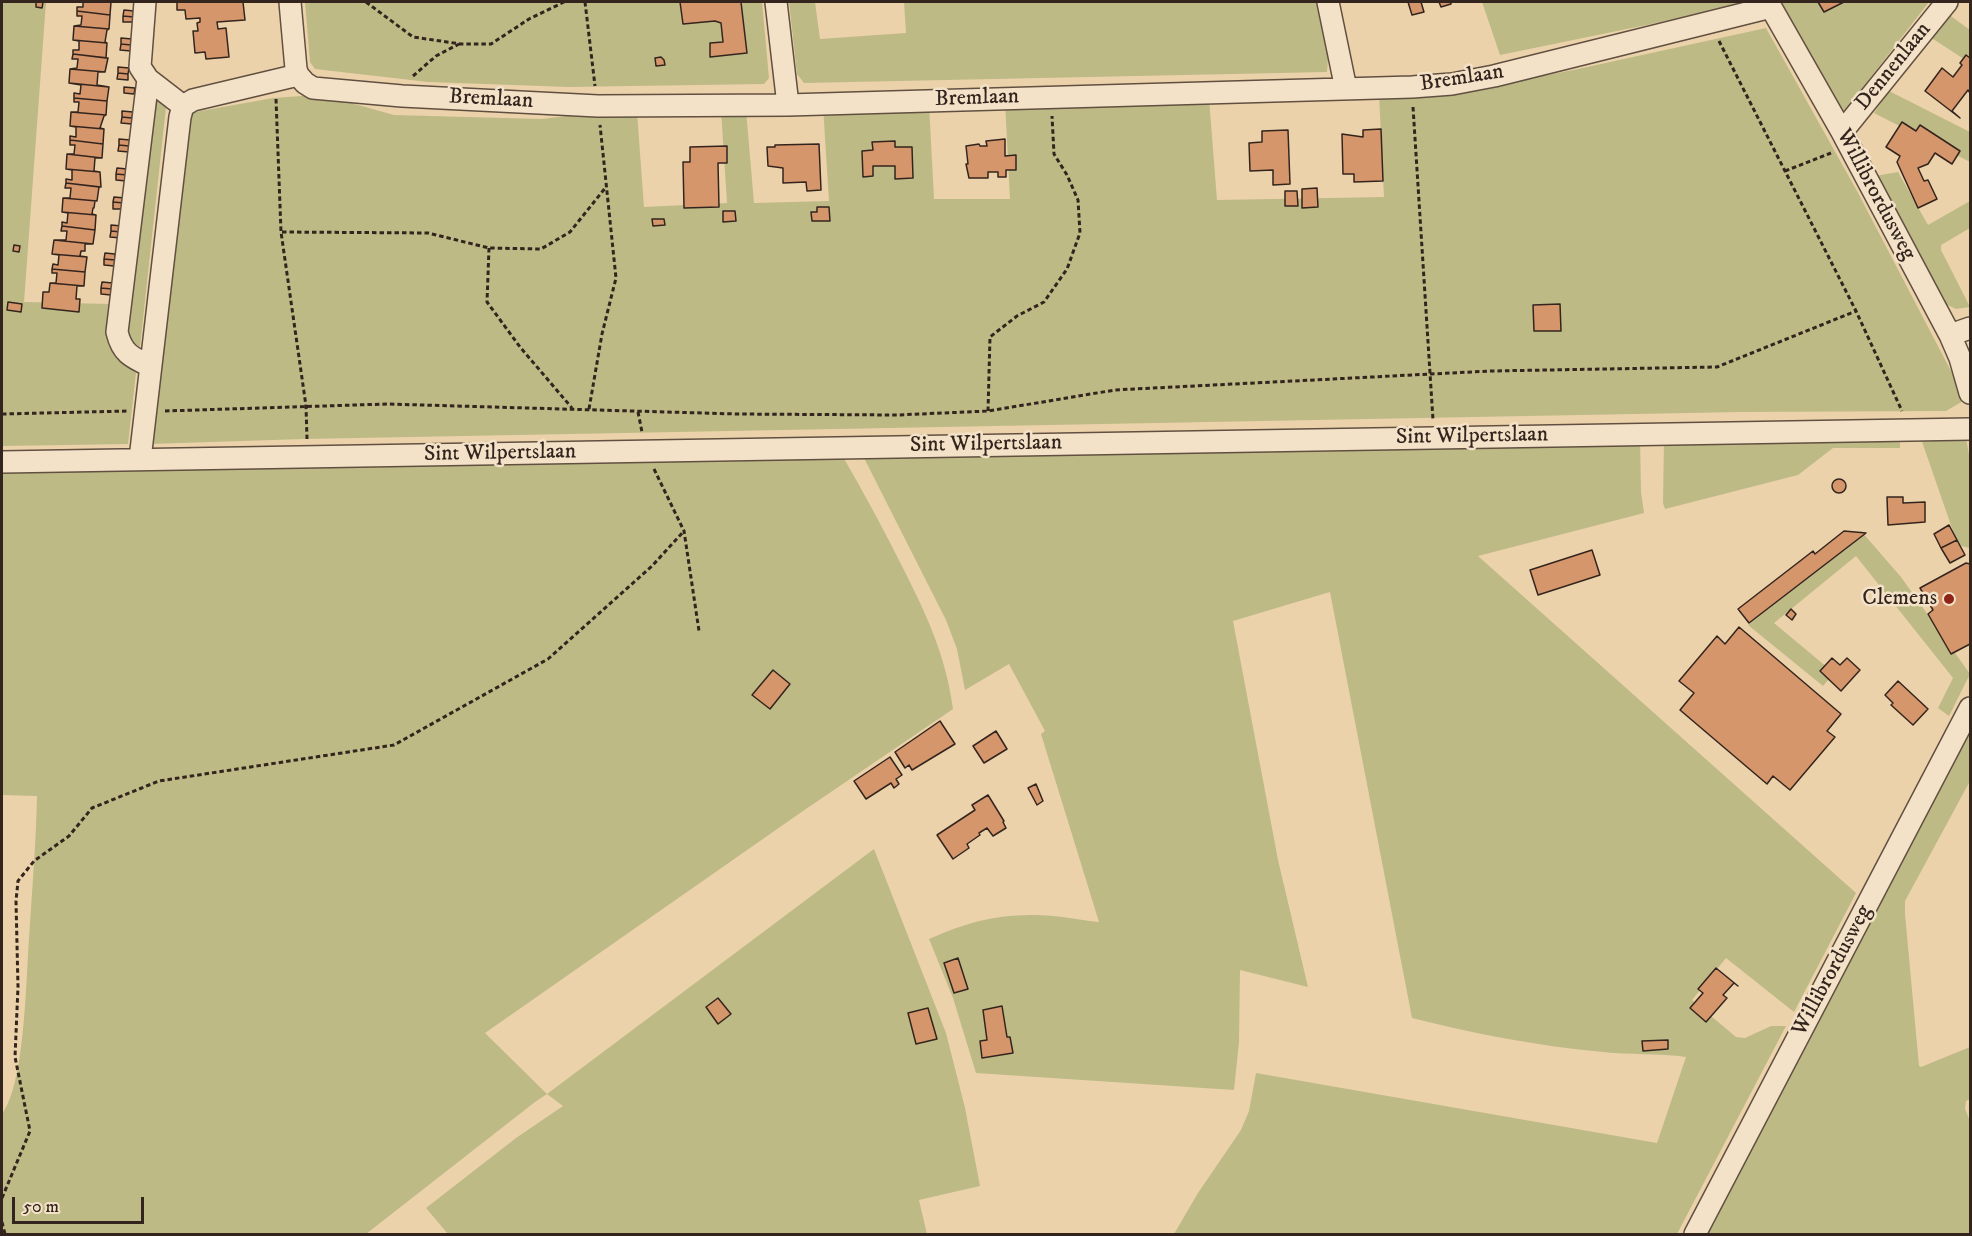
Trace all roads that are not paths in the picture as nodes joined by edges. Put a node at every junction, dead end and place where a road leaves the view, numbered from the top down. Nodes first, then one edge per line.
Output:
1 (145, 2) edge
2 (290, 2) edge
3 (776, 2) edge
4 (1328, 2) edge
5 (1947, 2) edge
6 (1769, 4) edge
7 (298, 75) junction
8 (148, 79) junction
9 (1346, 89) junction
10 (788, 105) junction
11 (183, 106) junction
12 (1846, 139) junction
13 (1971, 328) edge
14 (1950, 335) junction
15 (150, 366) junction
16 (1971, 393) edge
17 (1971, 429) edge
18 (140, 459) junction
19 (2, 462) edge
20 (1971, 708) edge
21 (1695, 1234) edge

1 - 8 street
2 - 7 street
3 - 10 street
4 - 9 street
5 - 12 street, Dennenlaan
6 - 9 street, Bremlaan
6 - 12 street, Willibrordusweg
7 - 10 street, Bremlaan
7 - 11 street
8 - 11 street
8 - 15 street
9 - 10 street, Bremlaan
11 - 15 street
12 - 14 street, Willibrordusweg
13 - 14 street
14 - 16 street, Willibrordusweg
15 - 18 street
17 - 18 street, Sint Wilpertslaan
18 - 19 street, Sint Wilpertslaan
20 - 21 street, Willibrordusweg

